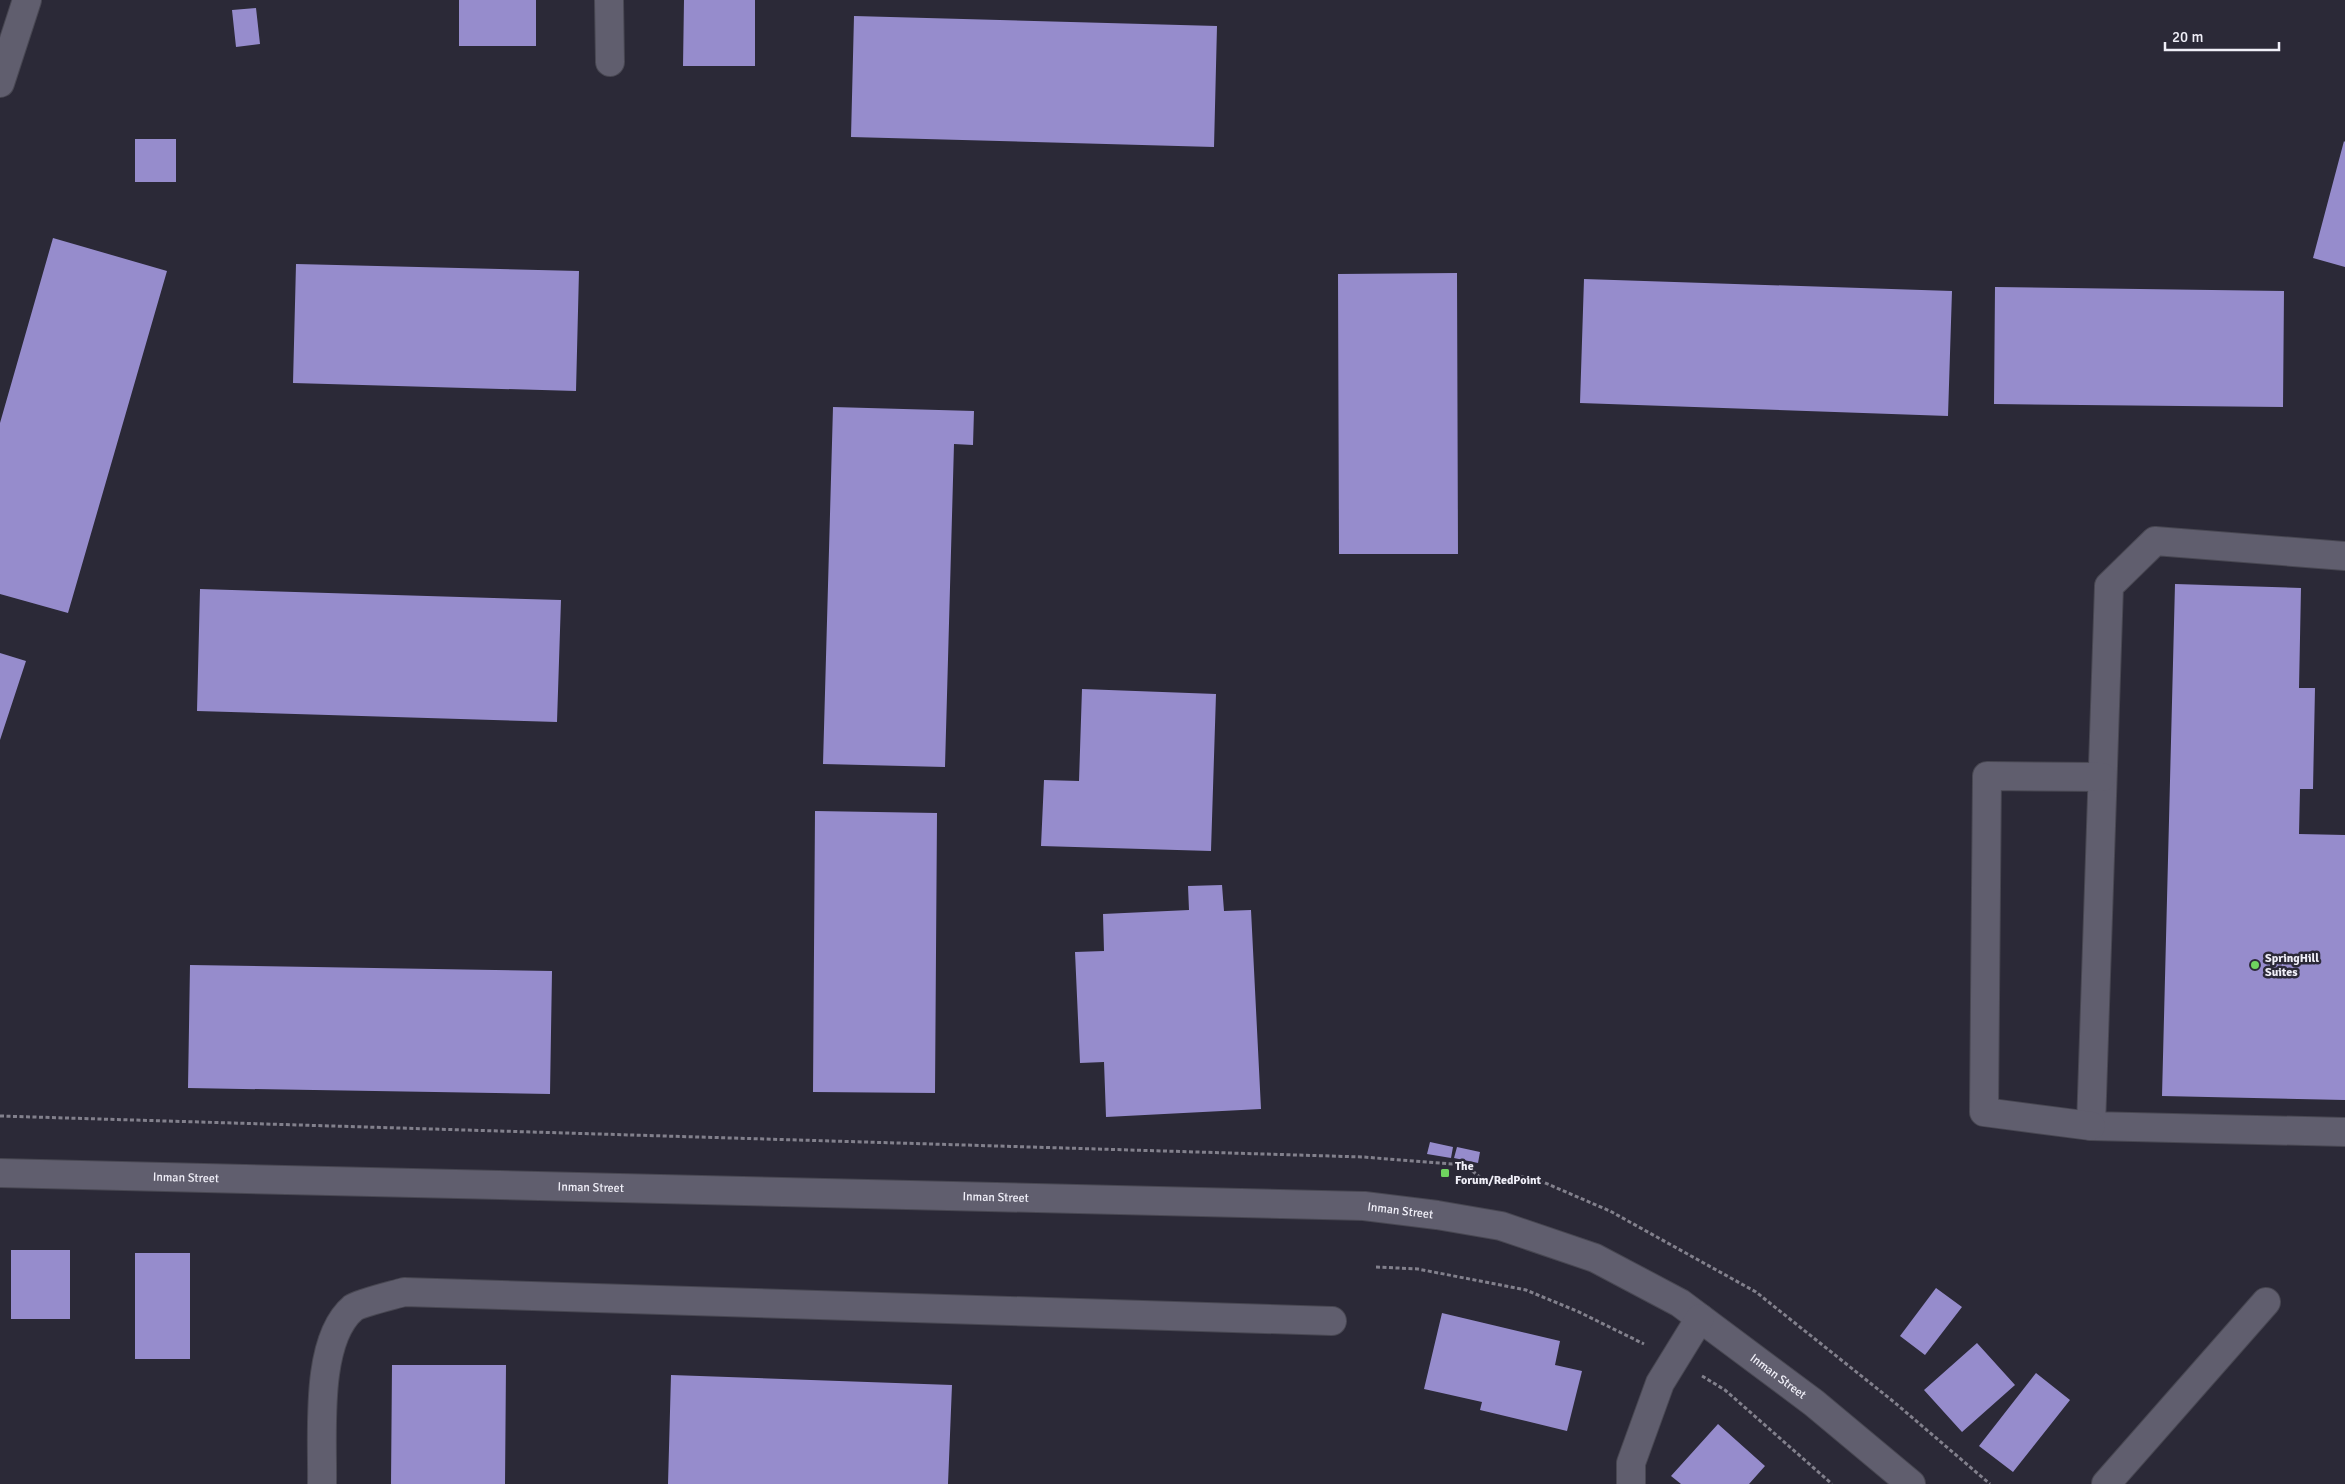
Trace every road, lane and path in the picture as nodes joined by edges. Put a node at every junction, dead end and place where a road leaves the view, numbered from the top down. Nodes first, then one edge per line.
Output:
1 (27, 0) edge
2 (609, 0) edge
3 (610, 62) dead end
4 (0, 83) edge
5 (2345, 556) edge
6 (2102, 777) junction
7 (2091, 1126) junction
8 (2345, 1132) edge
9 (0, 1173) edge
10 (1376, 1267) dead end
11 (2266, 1302) dead end
12 (1700, 1318) junction
13 (1332, 1321) dead end
14 (1675, 1360) junction
15 (322, 1484) edge
16 (1631, 1484) edge
17 (1832, 1484) edge
18 (1911, 1484) edge
19 (2106, 1484) edge

1 - 4 street
2 - 3 street
5 - 6 street
6 - 7 street
6 - 7 street
7 - 8 street
9 - 12 street, Inman Street
10 - 14 path
11 - 19 street
12 - 14 street
12 - 18 street, Inman Street
13 - 15 street
14 - 16 street
14 - 17 path

